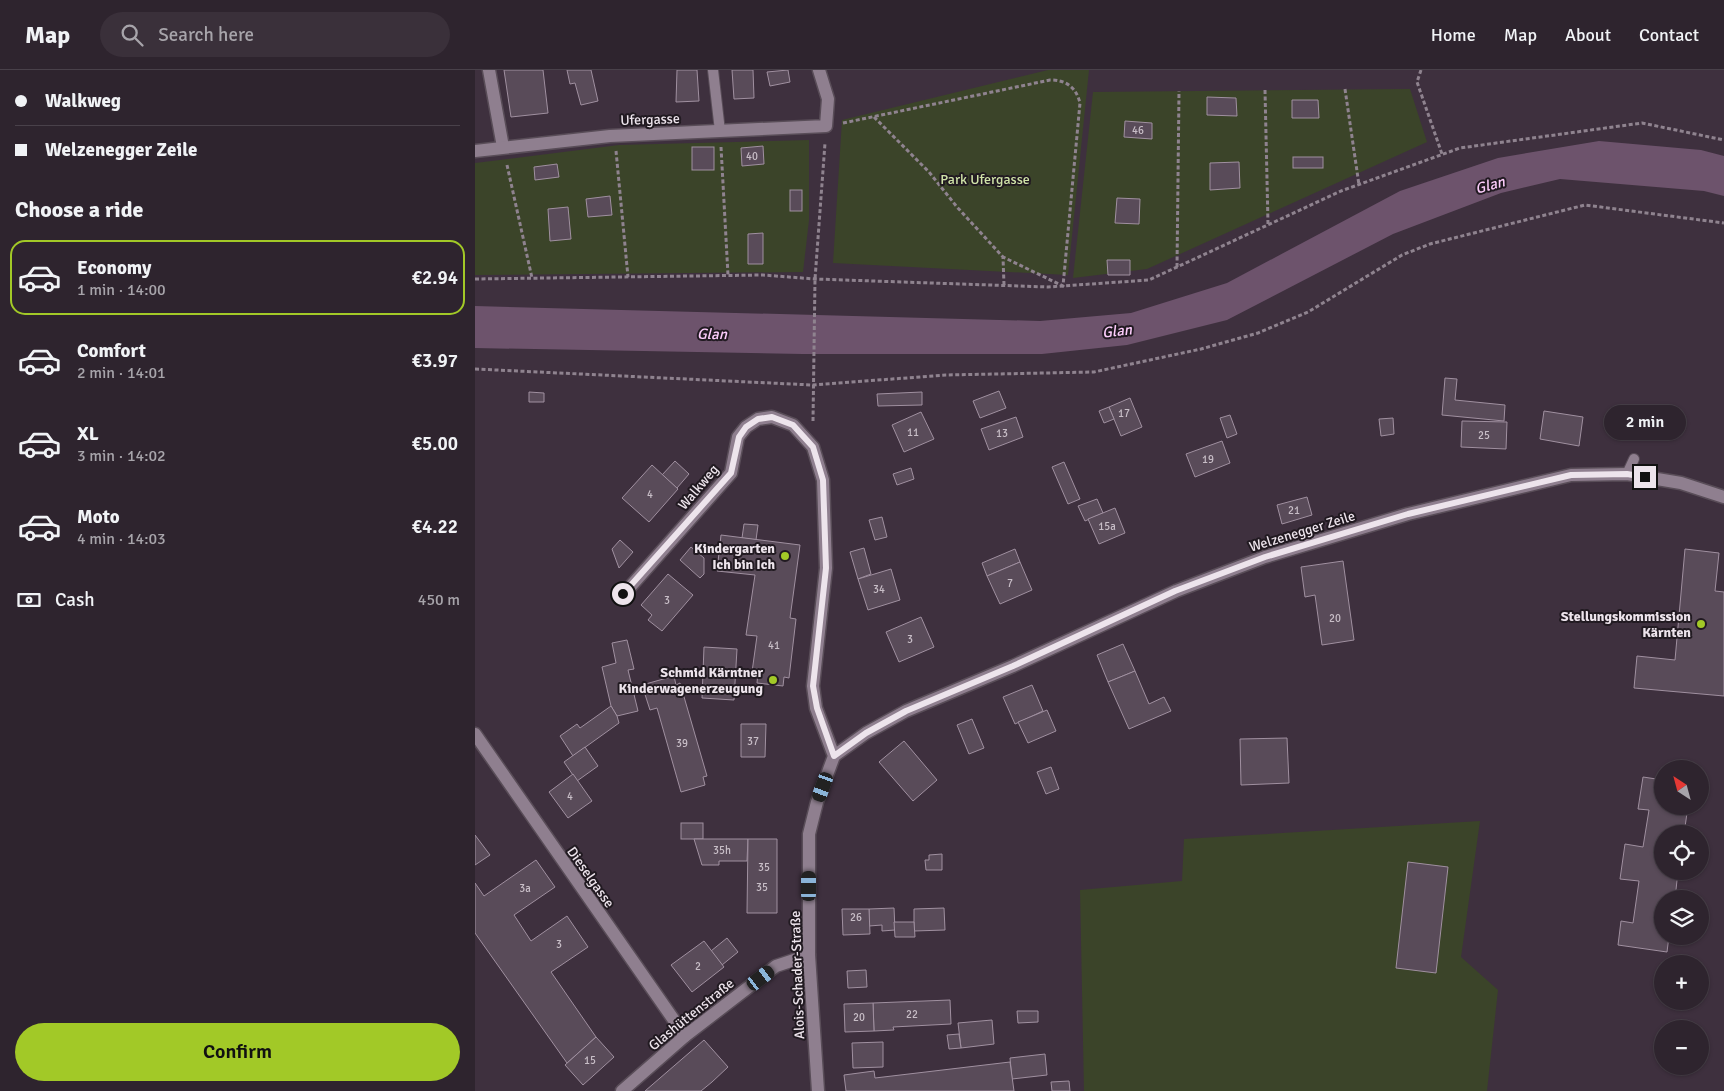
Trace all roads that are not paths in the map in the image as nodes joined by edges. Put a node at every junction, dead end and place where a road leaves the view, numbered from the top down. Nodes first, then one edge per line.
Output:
1 (489, 70) edge
2 (713, 70) edge
3 (819, 70) edge
4 (720, 131) junction
5 (503, 147) junction
6 (475, 150) edge
7 (1634, 459) dead end
8 (1627, 474) junction
9 (1724, 497) edge
10 (623, 594) dead end
11 (475, 734) edge
12 (834, 756) junction
13 (809, 955) junction
14 (685, 1036) junction
15 (622, 1091) edge
16 (818, 1091) edge

1 - 5 street
2 - 4 lane
3 - 4 street, Ufergasse
4 - 5 street, Ufergasse
5 - 6 street, Ufergasse
7 - 8 lane
8 - 9 street, Welzenegger Zeile
8 - 12 street, Welzenegger Zeile
10 - 12 street, Walkweg
11 - 14 street, Dieselgasse
12 - 13 street, Alois-Schader-Straße
13 - 14 street, Glashüttenstraße
13 - 16 street, Alois-Schader-Straße
14 - 15 street, Glashüttenstraße

